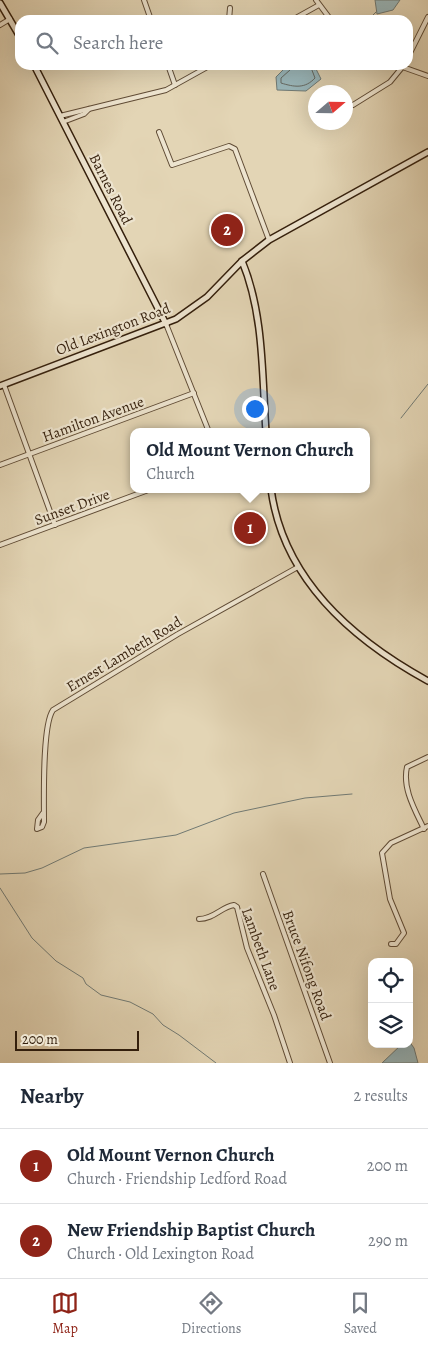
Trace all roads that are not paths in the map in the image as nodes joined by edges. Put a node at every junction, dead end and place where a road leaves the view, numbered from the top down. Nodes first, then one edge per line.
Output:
1 (144, 0) edge
2 (316, 0) edge
3 (0, 3) edge
4 (319, 5) junction
5 (230, 8) dead end
6 (149, 15) edge
7 (229, 15) edge
8 (301, 15) edge
9 (327, 15) edge
10 (428, 18) edge
11 (10, 19) junction
12 (0, 25) edge
13 (15, 28) edge
14 (413, 47) edge
15 (37, 70) edge
16 (170, 70) edge
17 (202, 70) edge
18 (400, 70) edge
19 (413, 70) edge
20 (428, 76) edge
21 (175, 85) junction
22 (353, 105) dead end
23 (89, 109) junction
24 (60, 116) junction
25 (63, 122) junction
26 (159, 132) dead end
27 (428, 152) edge
28 (269, 240) junction
29 (242, 261) junction
30 (166, 324) junction
31 (2, 385) edge
32 (194, 394) junction
33 (207, 428) edge
34 (266, 428) edge
35 (30, 455) junction
36 (0, 465) edge
37 (140, 493) edge
38 (272, 493) edge
39 (55, 525) junction
40 (0, 545) edge
41 (298, 567) junction
42 (428, 681) edge
43 (428, 757) edge
44 (43, 812) dead end
45 (426, 828) edge
46 (263, 874) dead end
47 (199, 919) dead end
48 (391, 944) dead end
49 (290, 1063) edge
50 (330, 1063) edge

1 - 6 street
2 - 4 street
3 - 11 street
4 - 8 street
4 - 9 street
5 - 7 street
10 - 14 street
11 - 12 street
11 - 13 street
15 - 24 street, Barnes Road
16 - 21 street
17 - 21 street
18 - 22 street
19 - 20 street
21 - 23 street
23 - 24 street
23 - 25 street
24 - 25 street, Barnes Road
25 - 30 street, Barnes Road
26 - 28 street
27 - 28 street, Old Lexington Road
28 - 29 street, Old Lexington Road
29 - 30 street, Old Lexington Road
29 - 34 street
30 - 31 street, Old Lexington Road
30 - 32 street
31 - 35 street
32 - 33 street
32 - 35 street, Hamilton Avenue
35 - 36 street, Hamilton Avenue
35 - 39 street
37 - 39 street, Sunset Drive
38 - 41 street
39 - 40 street, Sunset Drive
41 - 42 street
41 - 44 street, Ernest Lambeth Road
43 - 45 street
45 - 48 street
46 - 50 street, Bruce Nifong Road
47 - 49 street, Lambeth Lane

